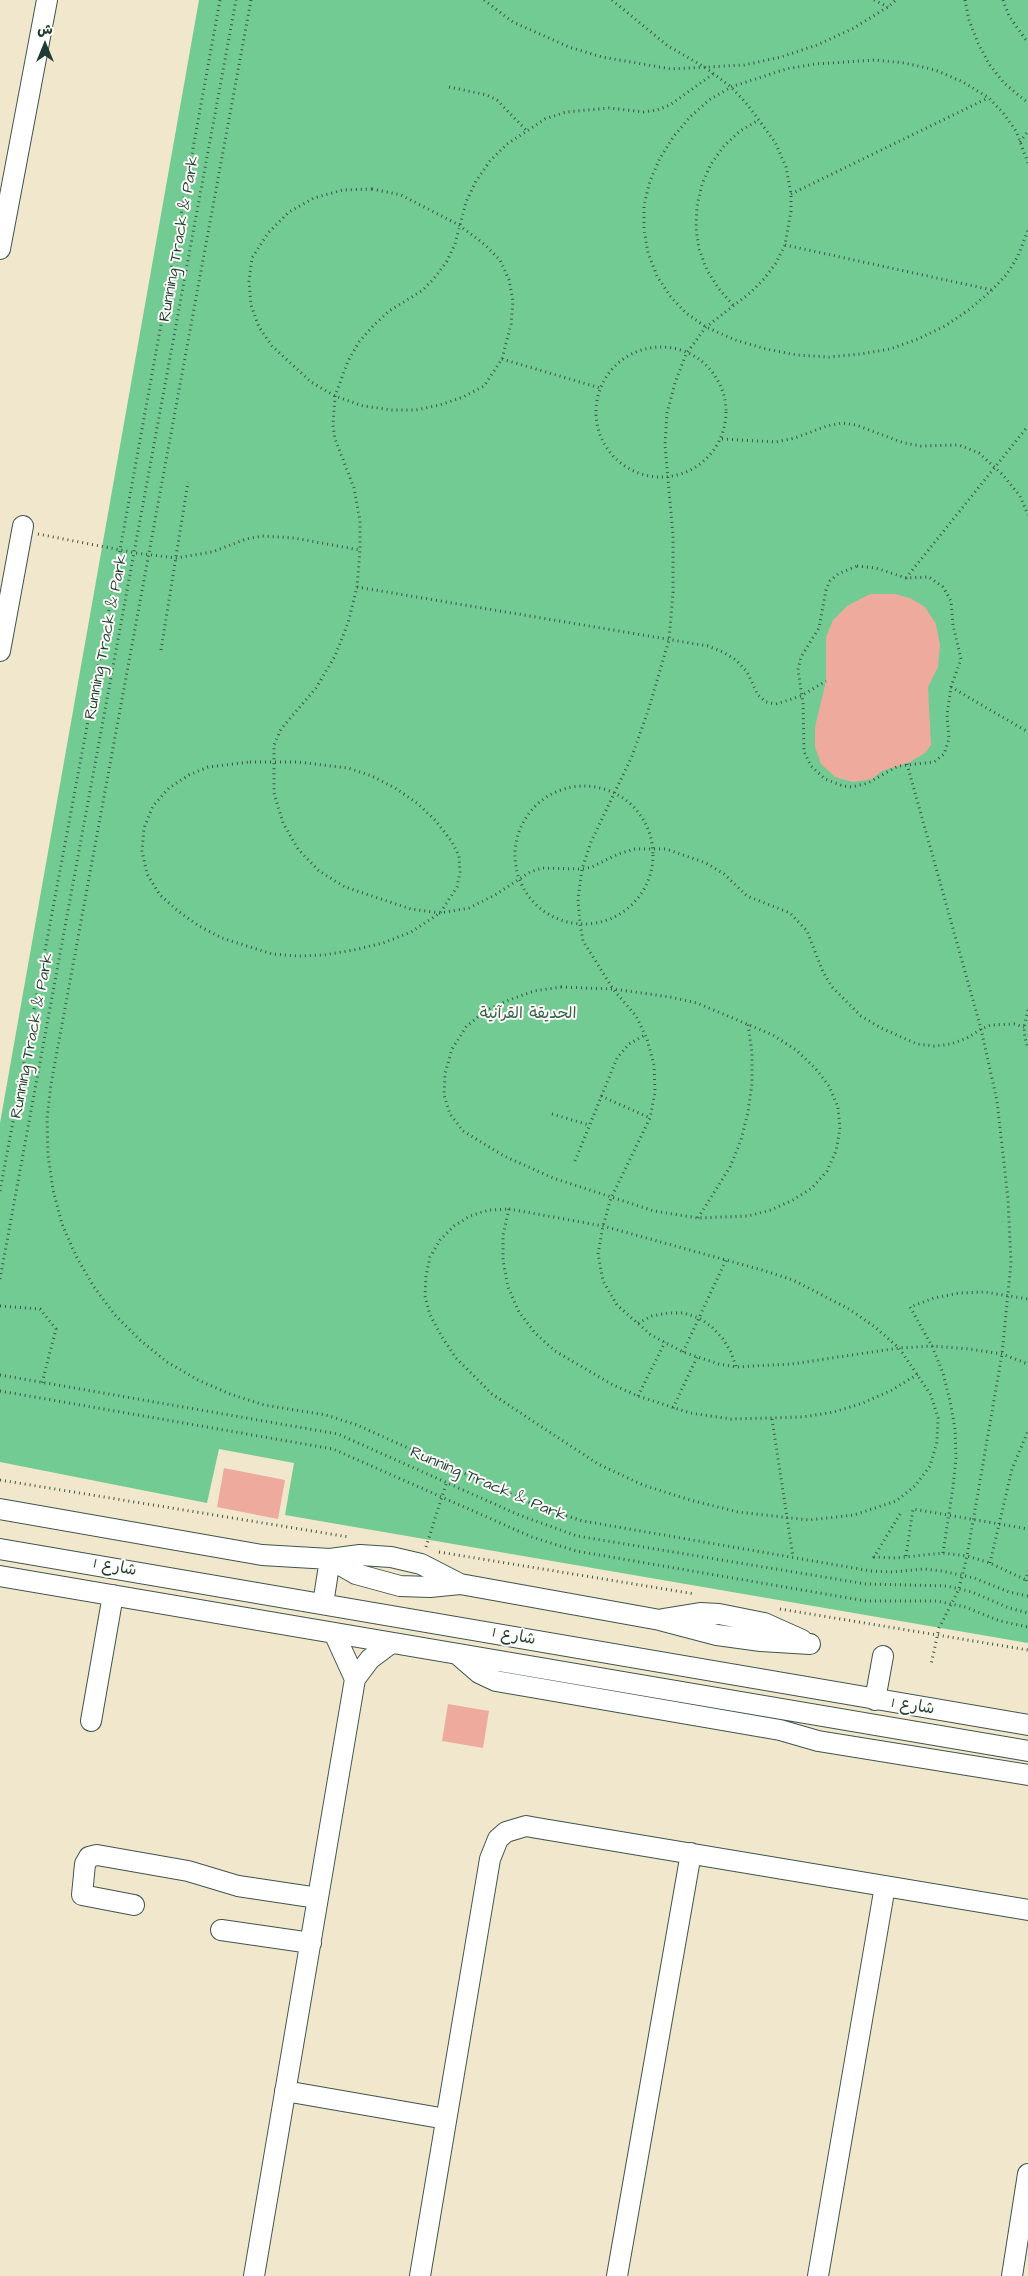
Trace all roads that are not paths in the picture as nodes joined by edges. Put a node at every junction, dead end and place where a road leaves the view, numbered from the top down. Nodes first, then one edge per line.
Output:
1 (47, 0) edge
2 (0, 249) edge
3 (23, 528) road end
4 (7, 574) edge
5 (0, 651) edge
6 (0, 1509) edge
7 (0, 1548) edge
8 (330, 1559) junction
9 (0, 1576) edge
10 (460, 1584) junction
11 (113, 1595) junction
12 (323, 1604) junction
13 (660, 1620) junction
14 (334, 1633) junction
15 (390, 1644) junction
16 (457, 1654) junction
17 (883, 1656) dead end
18 (356, 1679) junction
19 (875, 1700) junction
20 (794, 1712) junction
21 (91, 1721) dead end
22 (1028, 1725) edge
23 (840, 1743) junction
24 (1028, 1751) edge
25 (1028, 1775) edge
26 (690, 1853) junction
27 (885, 1886) junction
28 (318, 1898) junction
29 (134, 1905) dead end
30 (1028, 1910) edge
31 (221, 1930) dead end
32 (310, 1943) junction
33 (285, 2091) junction
34 (446, 2119) junction
35 (1027, 2182) edge
36 (254, 2276) edge
37 (420, 2276) edge
38 (618, 2276) edge
39 (818, 2276) edge
40 (1012, 2276) edge

1 - 2 street
3 - 4 street
4 - 5 street
6 - 8 street
7 - 12 street, شارع 1
8 - 10 street
8 - 10 street
8 - 12 street
9 - 11 street, شارع 1
10 - 13 street
11 - 14 street, شارع 1
11 - 21 street
12 - 19 street, شارع 1
13 - 13 street
14 - 15 street, شارع 1
14 - 18 street
15 - 16 street, شارع 1
15 - 18 street
16 - 20 street, شارع 1
16 - 23 street
17 - 19 street
18 - 28 street
19 - 22 street, شارع 1
20 - 23 street
20 - 24 street, شارع 1
23 - 25 street
26 - 27 street
26 - 34 street
26 - 38 street
27 - 30 street
27 - 39 street
28 - 29 street
28 - 32 street
31 - 32 street
32 - 33 street
33 - 34 street
33 - 36 street
34 - 37 street
35 - 40 street

